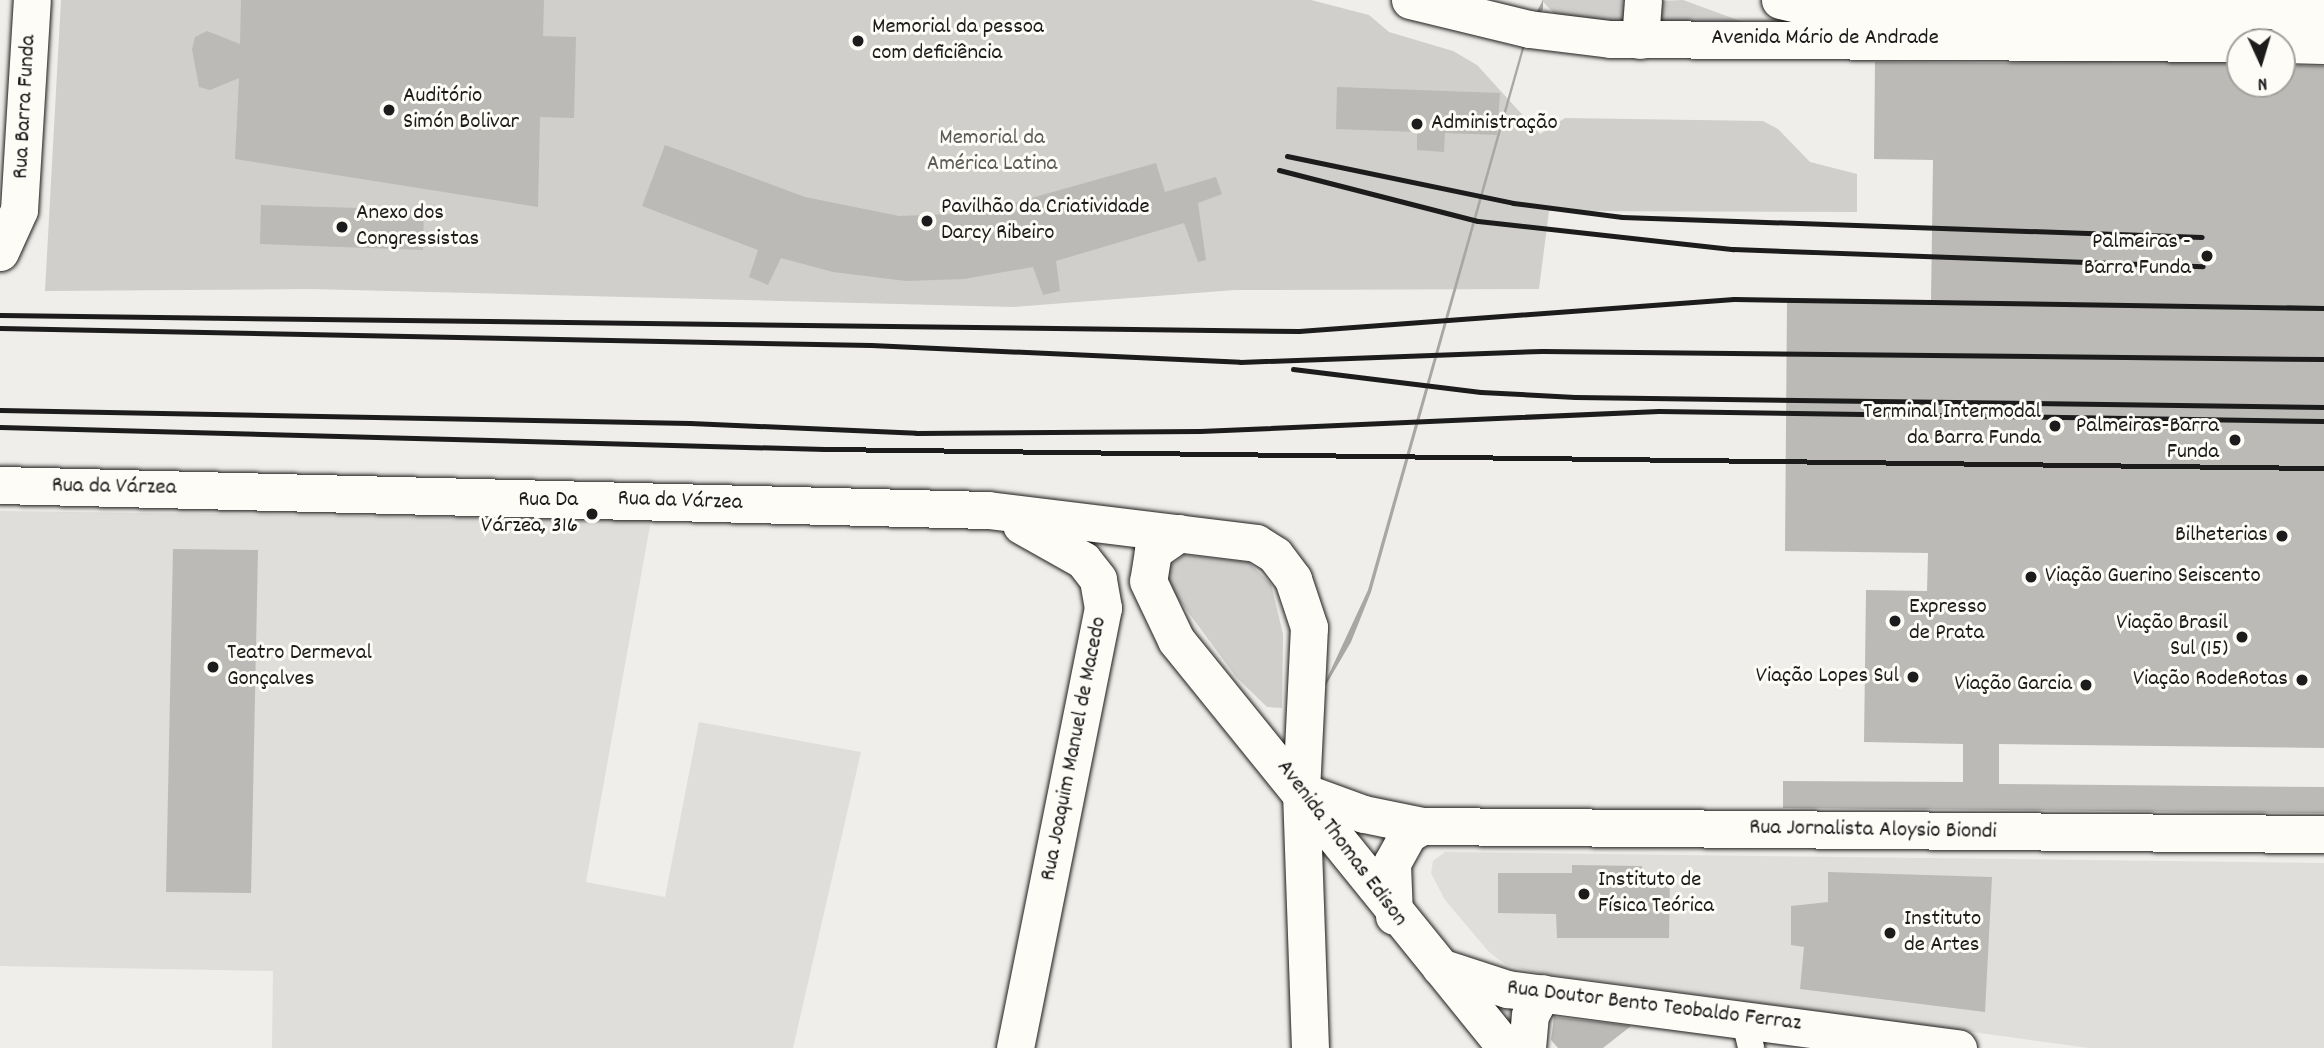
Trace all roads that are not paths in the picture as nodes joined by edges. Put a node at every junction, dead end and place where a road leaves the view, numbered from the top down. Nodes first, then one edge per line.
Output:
1 (32, 0) edge
2 (1412, 0) edge
3 (1643, 0) edge
4 (1780, 0) edge
5 (1932, 5) edge
6 (2100, 5) edge
7 (2324, 10) edge
8 (1523, 14) edge
9 (1640, 40) junction
10 (2226, 43) edge
11 (2296, 44) edge
12 (2324, 45) edge
13 (0, 252) edge
14 (0, 485) edge
15 (988, 510) junction
16 (1179, 533) junction
17 (1100, 634) junction
18 (1176, 640) junction
19 (1301, 792) junction
20 (1422, 826) junction
21 (2324, 834) edge
22 (1394, 916) junction
23 (1436, 965) junction
24 (1542, 993) junction
25 (1748, 1033) edge
26 (1015, 1048) edge
27 (1310, 1048) edge
28 (1506, 1048) edge
29 (1527, 1048) edge
30 (1950, 1048) edge

1 - 13 street, Rua Barra Funda
2 - 8 street, Avenida Mário de Andrade
3 - 9 street
4 - 5 street, Avenida Mário de Andrade
5 - 6 street, Avenida Mário de Andrade
6 - 7 street, Avenida Mário de Andrade
8 - 9 street, Avenida Mário de Andrade
9 - 10 street, Avenida Mário de Andrade
11 - 12 street
14 - 15 street, Rua da Várzea
15 - 16 street, Rua da Várzea
15 - 17 street, Rua Joaquim Manuel de Macedo
16 - 18 street, Avenida Thomas Edison
16 - 19 street, Rua da Várzea
17 - 18 street, Avenida Thomas Edison
17 - 26 street, Rua Joaquim Manuel de Macedo
18 - 19 street, Avenida Thomas Edison
19 - 20 street, Rua Jornalista Aloysio Biondi
19 - 22 street, Avenida Thomas Edison
19 - 27 street
20 - 21 street, Rua Jornalista Aloysio Biondi
20 - 22 street
22 - 23 street, Avenida Thomas Edison
23 - 24 street, Rua Doutor Bento Teobaldo Ferraz
23 - 28 street, Avenida Thomas Edison
24 - 25 street, Rua Doutor Bento Teobaldo Ferraz
24 - 29 street
25 - 30 street, Rua Doutor Bento Teobaldo Ferraz

